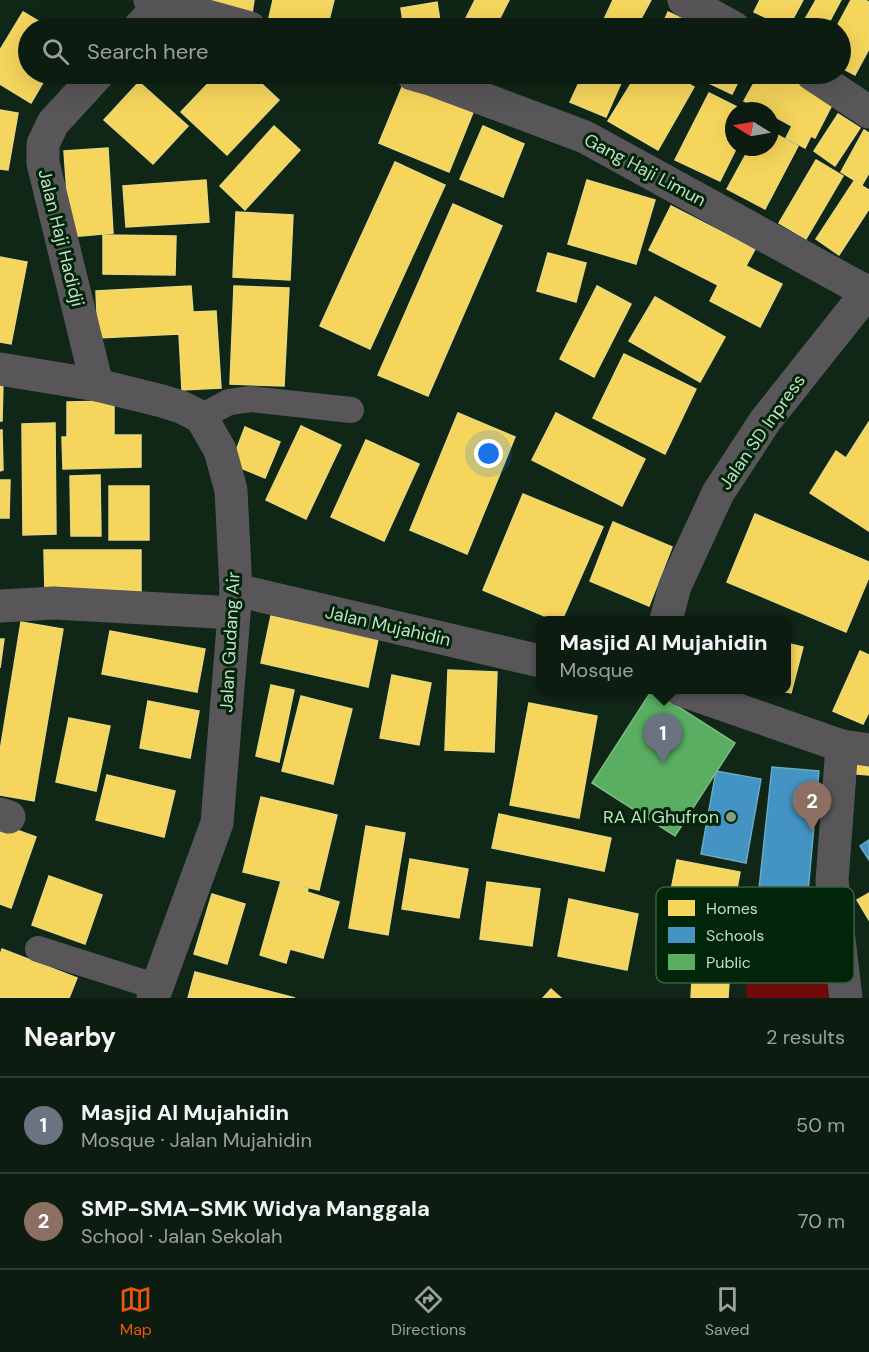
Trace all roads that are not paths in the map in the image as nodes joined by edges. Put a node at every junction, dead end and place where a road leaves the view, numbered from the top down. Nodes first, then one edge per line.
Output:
1 (684, 0) edge
2 (157, 2) edge
3 (146, 18) edge
4 (214, 18) edge
5 (716, 18) edge
6 (89, 84) edge
7 (444, 84) edge
8 (827, 84) edge
9 (869, 112) edge
10 (868, 291) edge
11 (0, 369) edge
12 (97, 385) junction
13 (351, 410) dead end
14 (201, 417) junction
15 (235, 601) junction
16 (0, 606) edge
17 (667, 616) edge
18 (536, 660) edge
19 (693, 694) edge
20 (855, 748) edge
21 (833, 887) edge
22 (38, 949) dead end
23 (844, 983) edge
24 (155, 992) edge
25 (846, 998) edge

1 - 5 street
2 - 3 street
2 - 4 street
6 - 12 street, Jalan Haji Hadidji
7 - 10 street, Gang Haji Limun
8 - 9 street
10 - 17 street, Jalan SD Inpress
11 - 12 street
12 - 14 street
13 - 14 lane
14 - 15 street, Jalan Gudang Air
15 - 16 street, Jalan Mujahidin
15 - 18 street, Jalan Mujahidin
15 - 24 street, Jalan Gudang Air
19 - 20 street
20 - 21 street
22 - 24 lane
23 - 25 street

